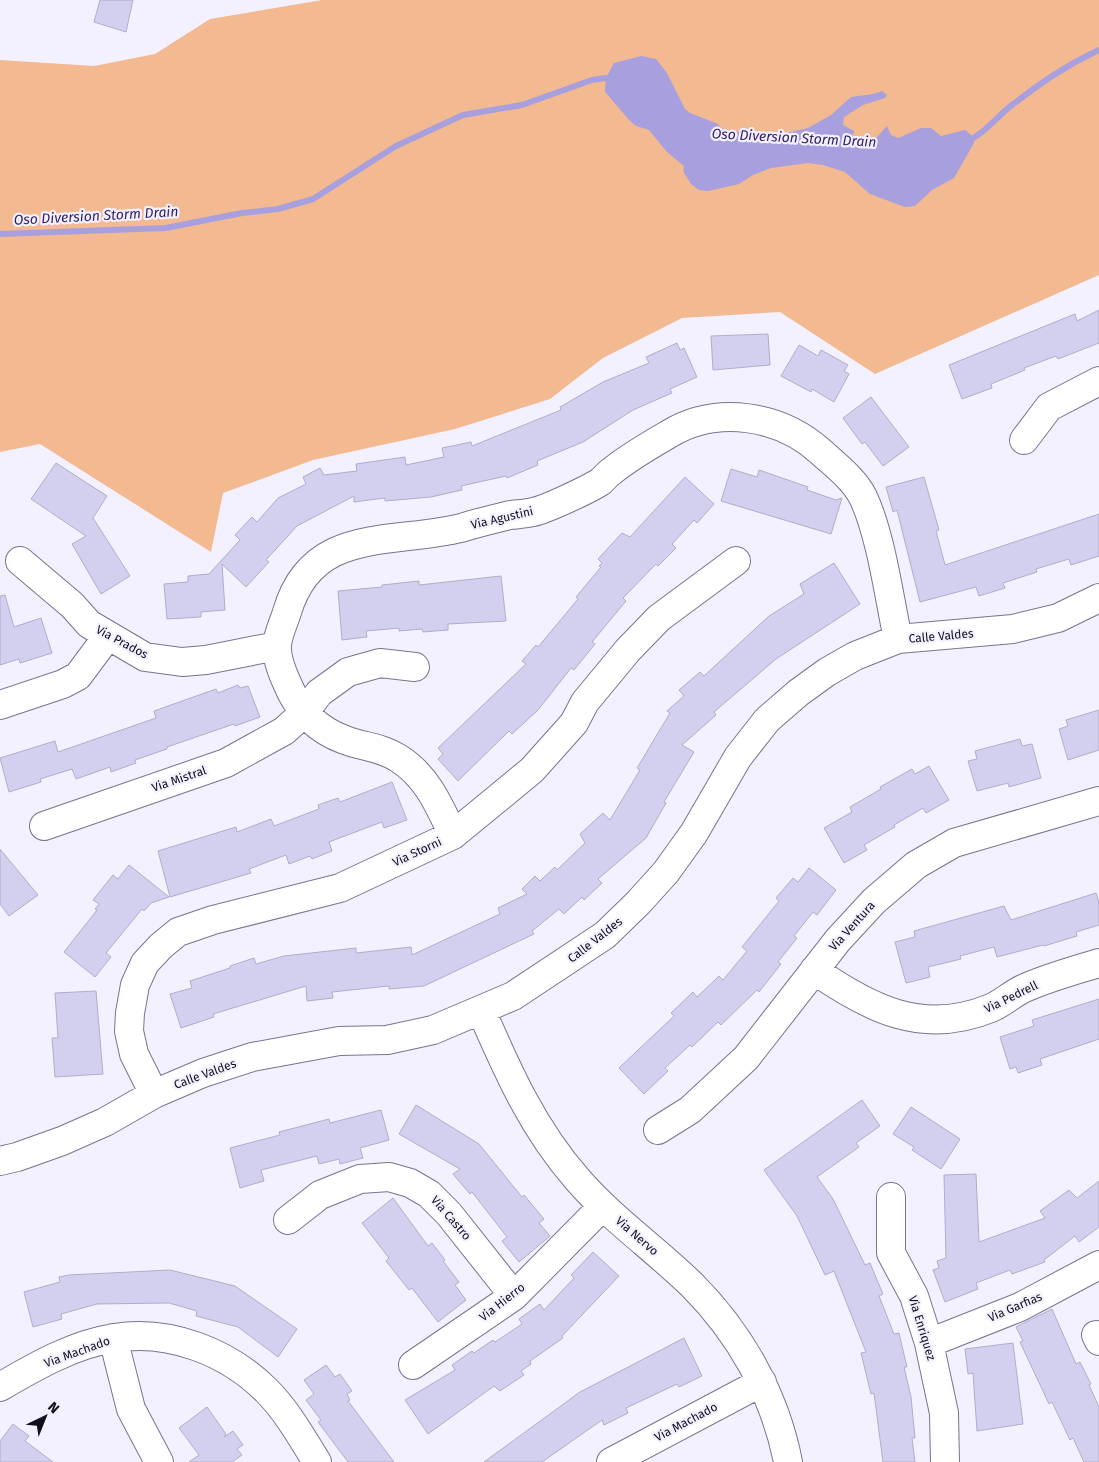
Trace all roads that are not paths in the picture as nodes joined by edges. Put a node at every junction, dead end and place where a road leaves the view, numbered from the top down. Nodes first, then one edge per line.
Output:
1 (1099, 381) edge
2 (1024, 440) dead end
3 (20, 561) dead end
4 (736, 561) dead end
5 (1099, 598) edge
6 (107, 636) junction
7 (898, 639) junction
8 (277, 646) junction
9 (415, 667) dead end
10 (0, 705) edge
11 (304, 713) junction
12 (1099, 801) edge
13 (44, 826) dead end
14 (453, 835) junction
15 (1099, 963) edge
16 (814, 970) junction
17 (481, 1010) junction
18 (154, 1094) junction
19 (658, 1130) dead end
20 (0, 1161) edge
21 (891, 1197) dead end
22 (603, 1206) junction
23 (288, 1220) dead end
24 (1099, 1265) edge
25 (514, 1296) junction
26 (113, 1338) junction
27 (929, 1343) junction
28 (413, 1365) dead end
29 (762, 1382) junction
30 (0, 1387) edge
31 (159, 1462) edge
32 (317, 1462) edge
33 (612, 1462) edge
34 (788, 1462) edge
35 (945, 1462) edge

1 - 2 street
3 - 6 street, Via Prados
4 - 14 street, Via Storni
5 - 7 street, Calle Valdes
6 - 8 street, Via Prados
6 - 10 street
7 - 8 street, Via Agustini
7 - 17 street, Calle Valdes
8 - 11 street, Via Agustini
9 - 11 street, Via Mistral
11 - 13 street, Via Mistral
11 - 14 street, Via Agustini
12 - 16 street, Via Ventura
14 - 18 street, Via Storni
15 - 16 street, Via Pedrell
16 - 19 street, Via Ventura
17 - 18 street, Calle Valdes
17 - 22 street, Via Nervo
18 - 20 street, Calle Valdes
21 - 27 street, Via Enriquez
22 - 25 street, Via Hierro
22 - 29 street, Via Nervo
23 - 25 street, Via Castro
24 - 27 street, Via Garfias
25 - 28 street, Via Hierro
26 - 30 street, Via Machado
26 - 31 street
26 - 32 street, Via Machado
27 - 35 street, Via Enriquez
29 - 33 street, Via Machado
29 - 34 street, Via Nervo

